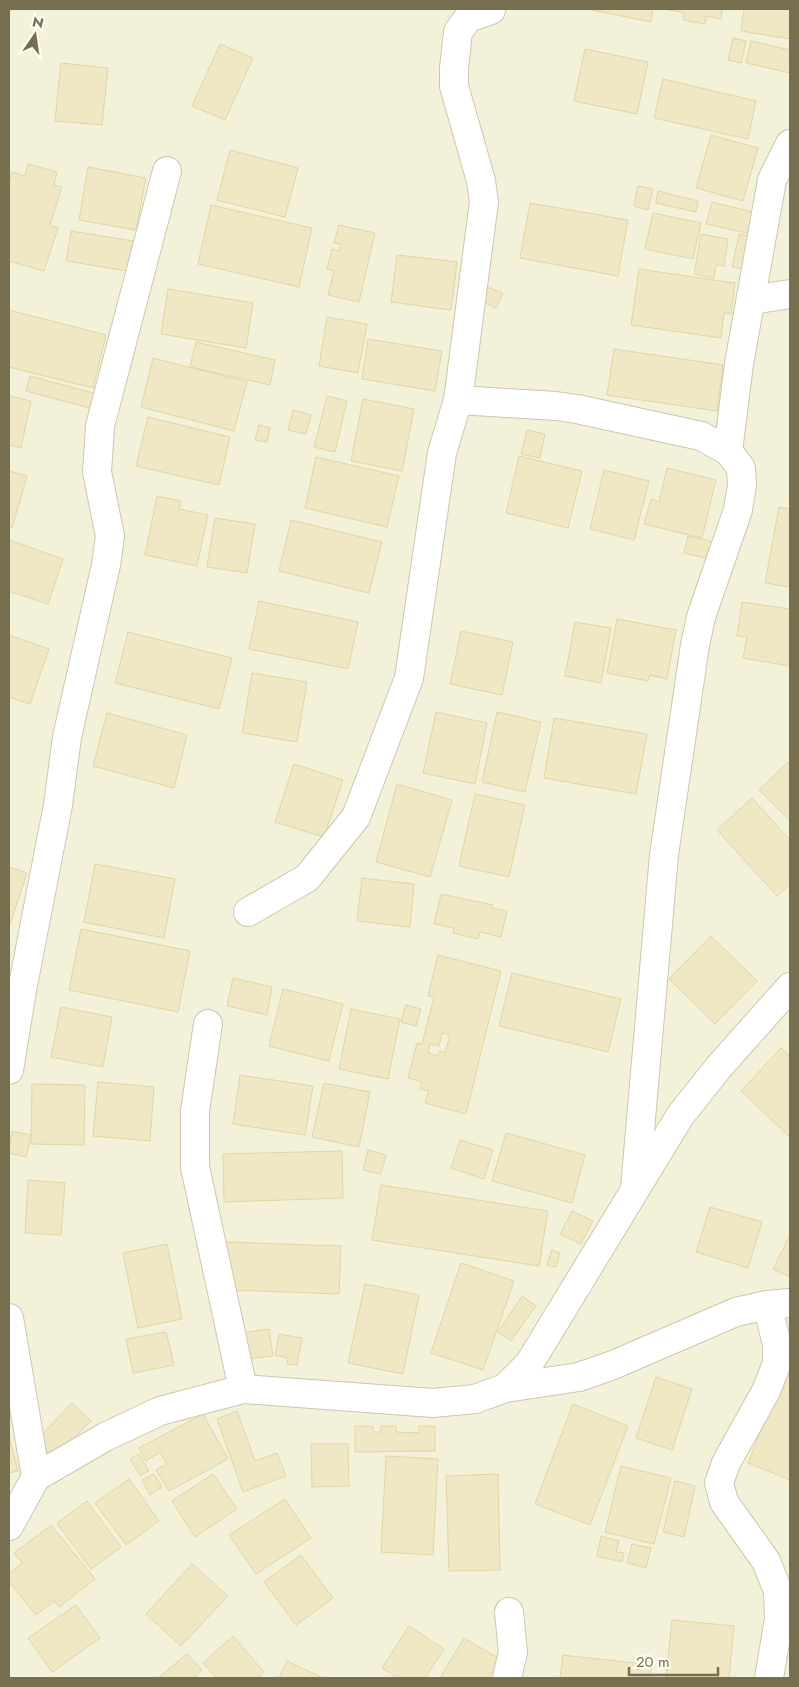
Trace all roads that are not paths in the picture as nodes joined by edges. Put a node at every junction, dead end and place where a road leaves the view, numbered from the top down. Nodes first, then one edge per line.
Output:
1 (491, 10) dead end
2 (790, 144) edge
3 (167, 172) dead end
4 (790, 294) edge
5 (751, 300) junction
6 (458, 400) junction
7 (728, 451) junction
8 (248, 912) dead end
9 (790, 987) edge
10 (208, 1024) dead end
11 (9, 1070) edge
12 (635, 1188) junction
13 (779, 1304) edge
14 (9, 1318) edge
15 (505, 1388) junction
16 (243, 1389) junction
17 (36, 1477) junction
18 (9, 1526) edge
19 (509, 1612) dead end
20 (507, 1678) edge
21 (769, 1678) edge

1 - 6 street
2 - 5 street
3 - 11 street
4 - 5 street
5 - 7 street
6 - 7 street
6 - 8 street
7 - 12 street
9 - 12 street
10 - 16 street
12 - 15 street
13 - 15 street
13 - 21 street
14 - 17 street
15 - 16 street
16 - 17 street
17 - 18 street
19 - 20 street

